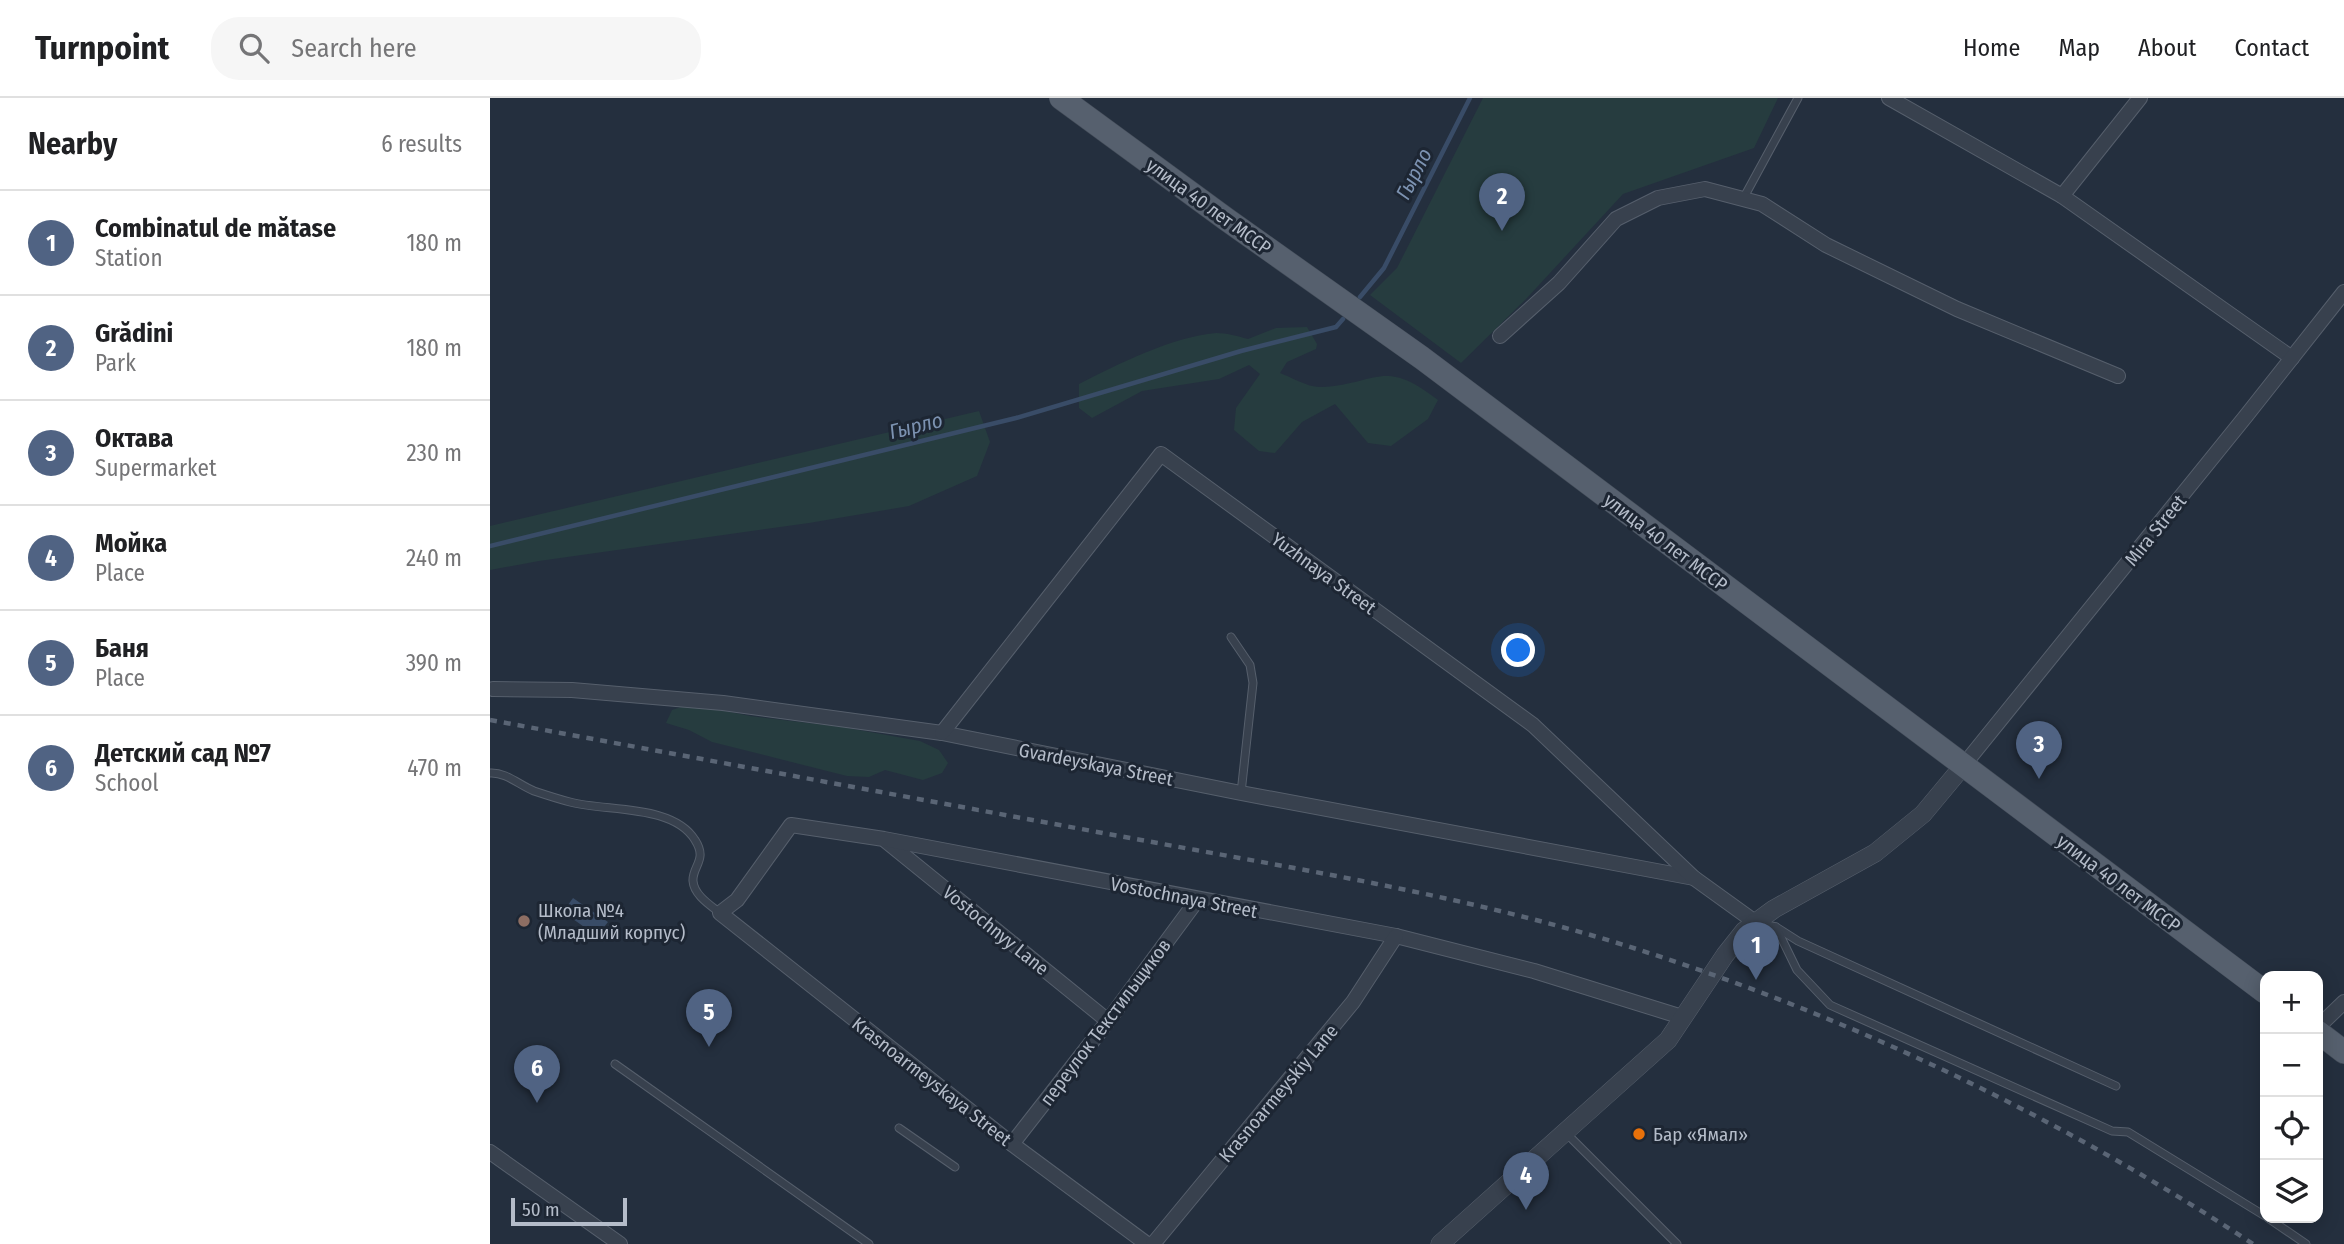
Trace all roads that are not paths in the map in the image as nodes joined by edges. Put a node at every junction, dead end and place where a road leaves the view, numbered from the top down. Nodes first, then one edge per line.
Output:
1 (1061, 98) edge
2 (1798, 98) edge
3 (1889, 98) edge
4 (2140, 98) edge
5 (2062, 196) junction
6 (1743, 199) junction
7 (2344, 292) edge
8 (1500, 336) dead end
9 (2292, 358) junction
10 (2118, 376) dead end
11 (1231, 637) dead end
12 (493, 689) dead end
13 (942, 733) junction
14 (1963, 766) junction
15 (490, 773) edge
16 (1241, 793) junction
17 (884, 839) junction
18 (1694, 878) junction
19 (1198, 900) junction
20 (720, 913) junction
21 (1755, 922) junction
22 (1776, 927) junction
23 (1396, 936) junction
24 (2260, 988) edge
25 (2344, 1002) edge
26 (1682, 1017) junction
27 (1108, 1021) junction
28 (2323, 1024) edge
29 (2323, 1033) edge
30 (2344, 1052) edge
31 (615, 1064) dead end
32 (2116, 1086) dead end
33 (898, 1128) dead end
34 (1565, 1133) junction
35 (1012, 1144) junction
36 (490, 1153) edge
37 (956, 1167) dead end
38 (2260, 1213) edge
39 (2276, 1223) edge
40 (620, 1244) edge
41 (869, 1244) edge
42 (1147, 1244) edge
43 (1153, 1244) edge
44 (1440, 1244) edge
45 (1677, 1244) edge
46 (2306, 1244) edge

1 - 14 main road, улица 40 лет МССР
2 - 6 lane
3 - 5 street
4 - 5 street
5 - 9 street
6 - 8 street
6 - 10 street
7 - 9 street, Mira Street
9 - 14 street, Mira Street
11 - 16 lane
12 - 13 street, Gvardeyskaya Street
13 - 16 street, Gvardeyskaya Street
13 - 18 street, Yuzhnaya Street
14 - 21 street
14 - 24 main road, улица 40 лет МССР
15 - 20 lane
16 - 18 street, Gvardeyskaya Street
17 - 19 street, Vostochnaya Street
17 - 20 street, Vostochnaya Street
17 - 27 street, Vostochnyy Lane
18 - 21 street, Yuzhnaya Street
19 - 23 street, Vostochnaya Street
19 - 27 street, переулок Текстильщиков
20 - 35 street, Krasnoarmeyskaya Street
21 - 22 lane
21 - 26 street
22 - 32 lane
22 - 38 lane
23 - 26 street, Vostochnaya Street
23 - 43 street, Krasnoarmeyskiy Lane
25 - 28 street
26 - 34 street
27 - 35 street, переулок Текстильщиков
29 - 30 main road
31 - 41 lane
33 - 37 lane
34 - 44 street
34 - 45 lane
35 - 42 street, Krasnoarmeyskaya Street
36 - 40 street
39 - 46 lane

